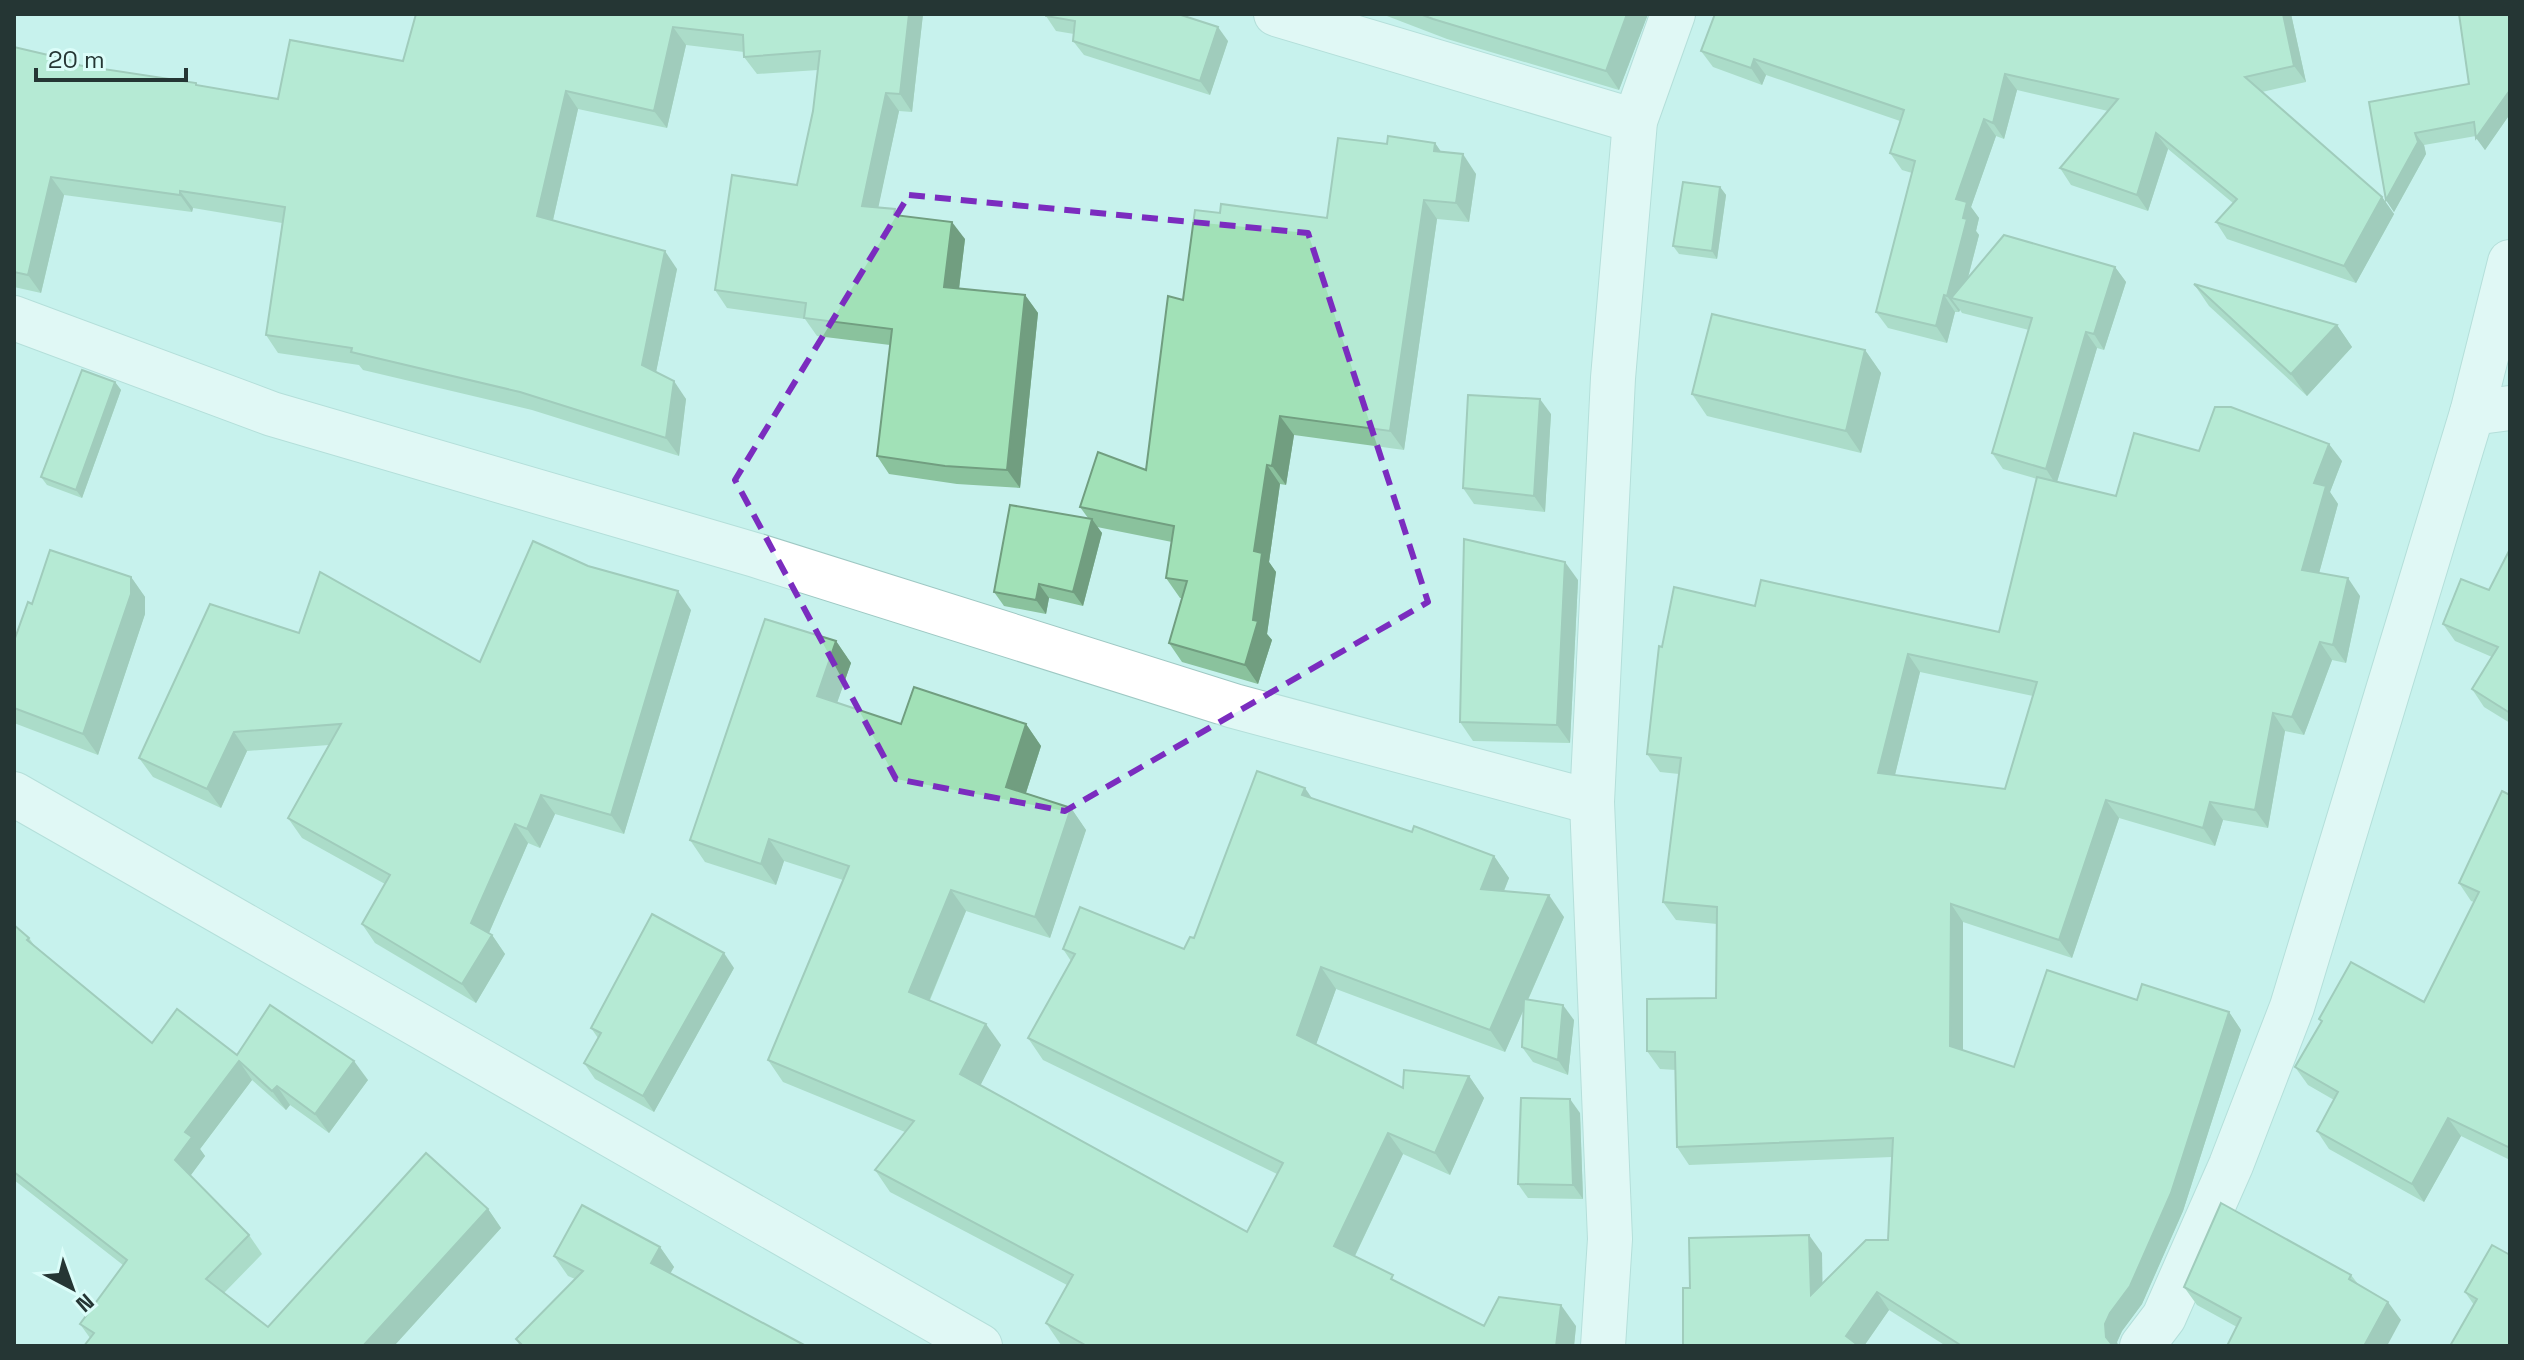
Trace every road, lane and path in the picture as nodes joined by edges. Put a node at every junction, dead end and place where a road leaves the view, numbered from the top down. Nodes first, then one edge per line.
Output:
1 (1673, 14) edge
2 (1280, 15) edge
3 (1635, 121) junction
4 (2510, 262) edge
5 (14, 318) edge
6 (2491, 410) edge
7 (14, 794) edge
8 (1592, 802) junction
9 (980, 1346) edge
10 (1603, 1346) edge
11 (2142, 1346) edge

1 - 3 street
2 - 3 street
3 - 8 street
4 - 6 street
5 - 8 street
6 - 11 street
7 - 9 street
8 - 10 street

